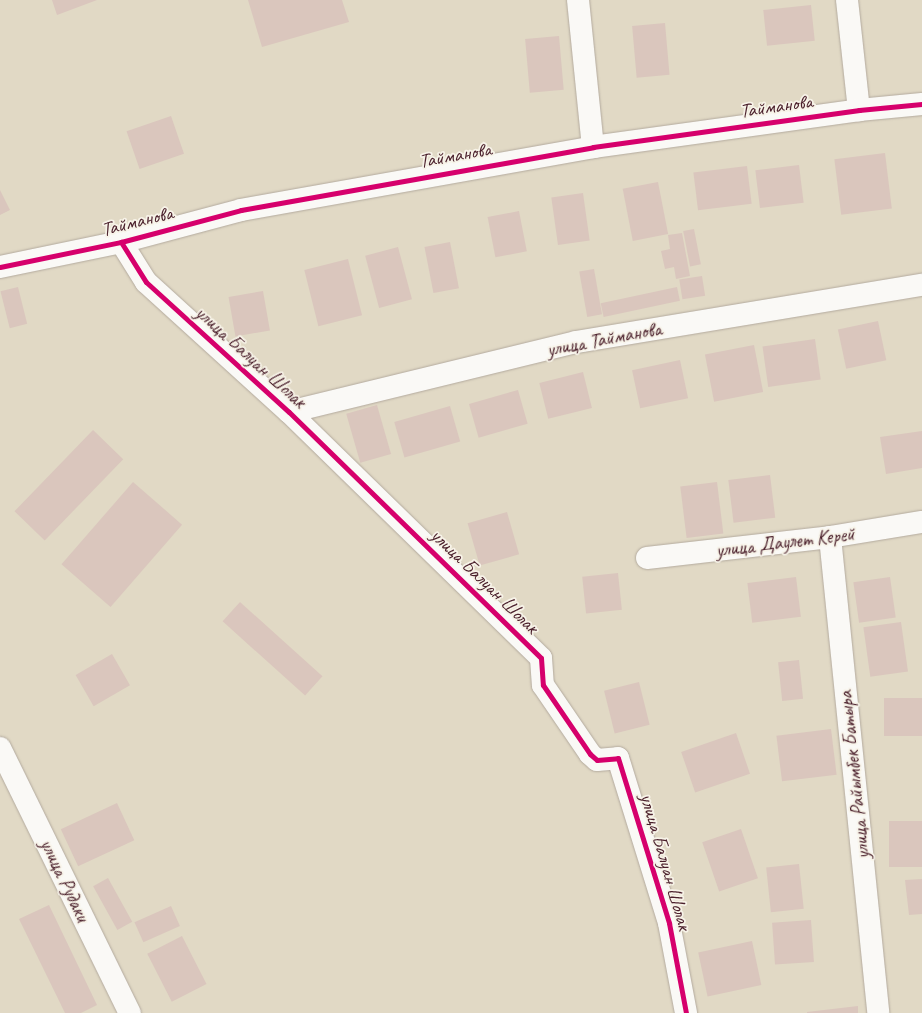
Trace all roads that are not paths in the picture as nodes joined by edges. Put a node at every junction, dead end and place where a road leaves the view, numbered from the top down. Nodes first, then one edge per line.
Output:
1 (578, 0) edge
2 (847, 0) edge
3 (922, 104) edge
4 (859, 110) junction
5 (593, 147) junction
6 (121, 242) junction
7 (0, 267) edge
8 (922, 285) edge
9 (289, 412) junction
10 (922, 522) edge
11 (830, 537) junction
12 (647, 558) dead end
13 (0, 748) edge
14 (130, 1013) edge
15 (686, 1013) edge
16 (878, 1013) edge

1 - 5 street
2 - 4 street
3 - 4 street, Тайманова
4 - 5 street, Тайманова
5 - 6 street, Тайманова
6 - 7 street, Тайманова
6 - 9 street, улица Балуан Шолак
8 - 9 street, улица Тайманова
9 - 15 street, улица Балуан Шолак
10 - 11 street, улица Даулет Керей
11 - 12 street, улица Даулет Керей
11 - 16 street, улица Райымбек Батыра
13 - 14 street, улица Рудаки

